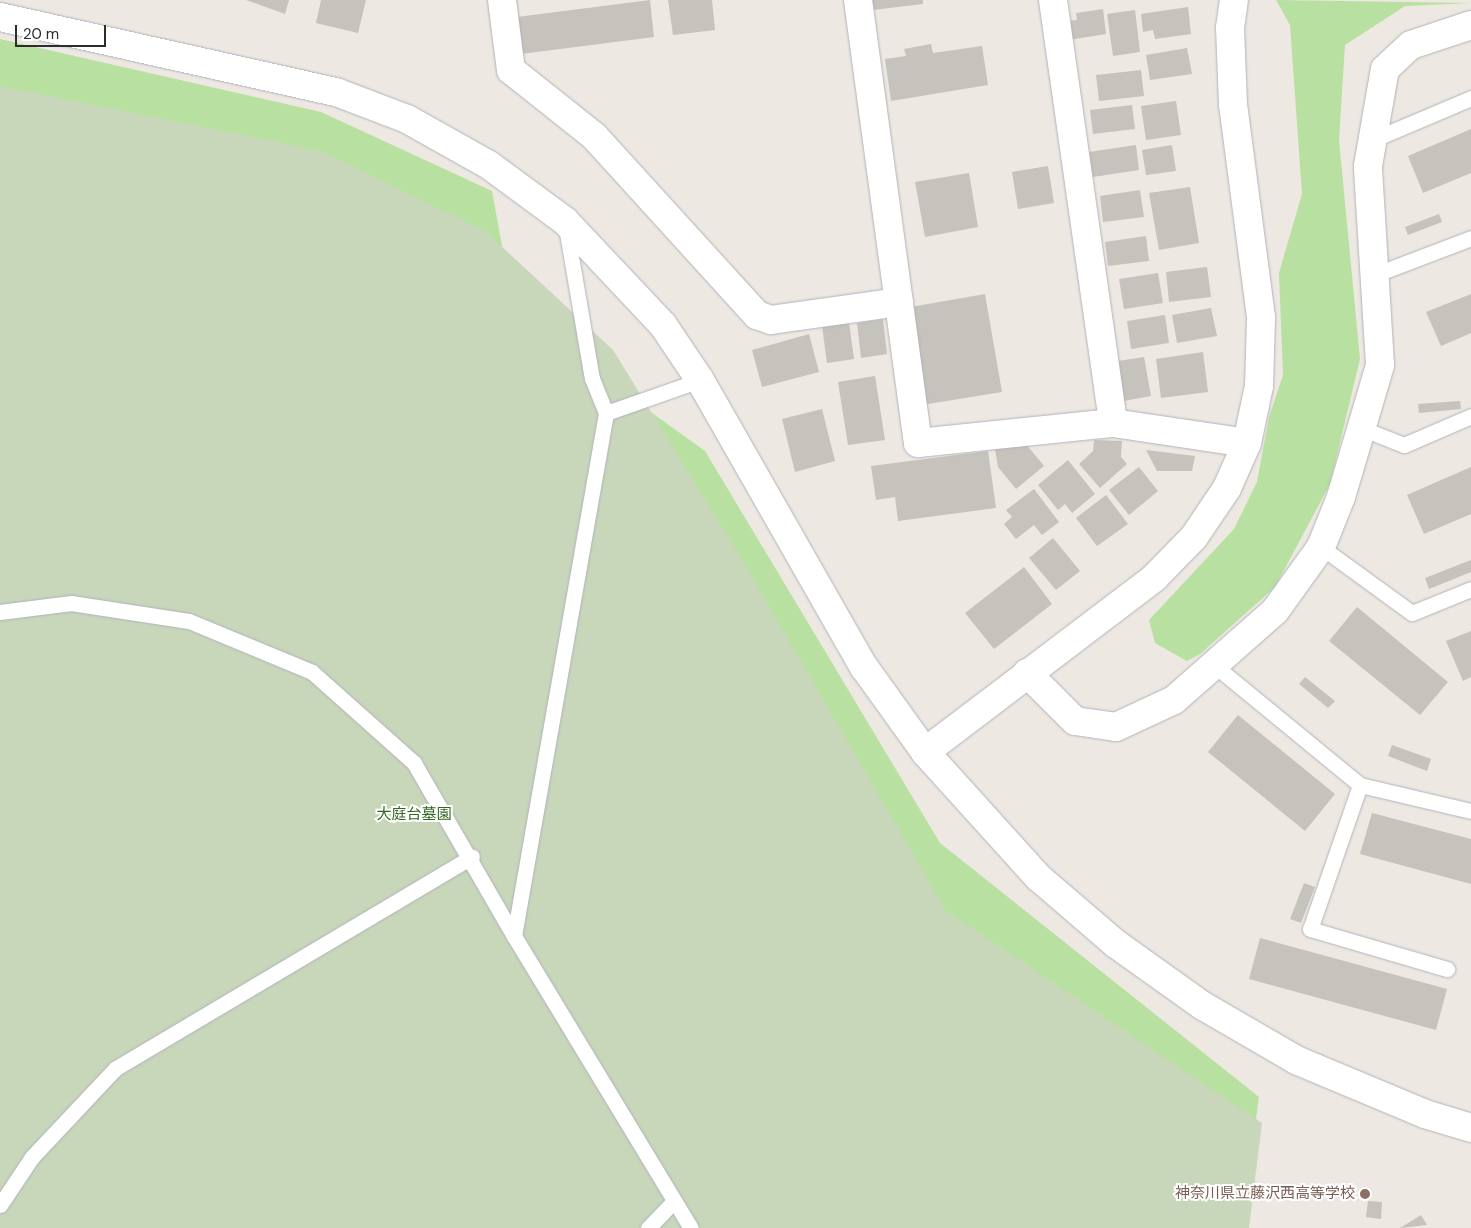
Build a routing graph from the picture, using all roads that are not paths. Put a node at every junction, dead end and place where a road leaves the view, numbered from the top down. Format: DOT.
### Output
graph roads {
  1 [pos="502,0"];
  2 [pos="858,0"];
  3 [pos="1053,0"];
  4 [pos="1234,0"];
  5 [pos="0,17"];
  6 [pos="1471,25"];
  7 [pos="1471,98"];
  8 [pos="1372,140"];
  9 [pos="565,221"];
  10 [pos="1471,238"];
  11 [pos="1374,275"];
  12 [pos="899,302"];
  13 [pos="700,380"];
  14 [pos="606,413"];
  15 [pos="1471,416"];
  16 [pos="1113,423"];
  17 [pos="1362,428"];
  18 [pos="1247,443"];
  19 [pos="1321,547"];
  20 [pos="1471,589"];
  21 [pos="0,612"];
  22 [pos="1214,665"];
  23 [pos="1026,673"];
  24 [pos="925,752"];
  25 [pos="1360,785"];
  26 [pos="1471,811"];
  27 [pos="472,857"];
  28 [pos="514,936"];
  29 [pos="1447,969"];
  30 [pos="1471,1128"];
  31 [pos="674,1201"];
  32 [pos="0,1205"];
  33 [pos="648,1228"];
  34 [pos="691,1228"];
  1 -- 12 [label="street"];
  2 -- 12 [label="street"];
  3 -- 16 [label="street"];
  4 -- 18 [label="street"];
  5 -- 9 [label="street"];
  6 -- 8 [label="street"];
  7 -- 8 [label="lane"];
  8 -- 11 [label="street"];
  9 -- 13 [label="street"];
  9 -- 14 [label="lane"];
  10 -- 11 [label="lane"];
  11 -- 17 [label="street"];
  12 -- 16 [label="street"];
  13 -- 14 [label="lane"];
  13 -- 24 [label="street"];
  14 -- 28 [label="lane"];
  15 -- 17 [label="lane"];
  16 -- 18 [label="street"];
  17 -- 19 [label="street"];
  18 -- 23 [label="street"];
  19 -- 20 [label="lane"];
  19 -- 22 [label="street"];
  21 -- 27 [label="lane"];
  22 -- 23 [label="street"];
  22 -- 25 [label="lane"];
  23 -- 24 [label="street"];
  24 -- 30 [label="street"];
  25 -- 26 [label="lane"];
  25 -- 29 [label="lane"];
  27 -- 28 [label="lane"];
  27 -- 32 [label="lane"];
  28 -- 31 [label="lane"];
  31 -- 33 [label="lane"];
  31 -- 34 [label="lane"];
}
